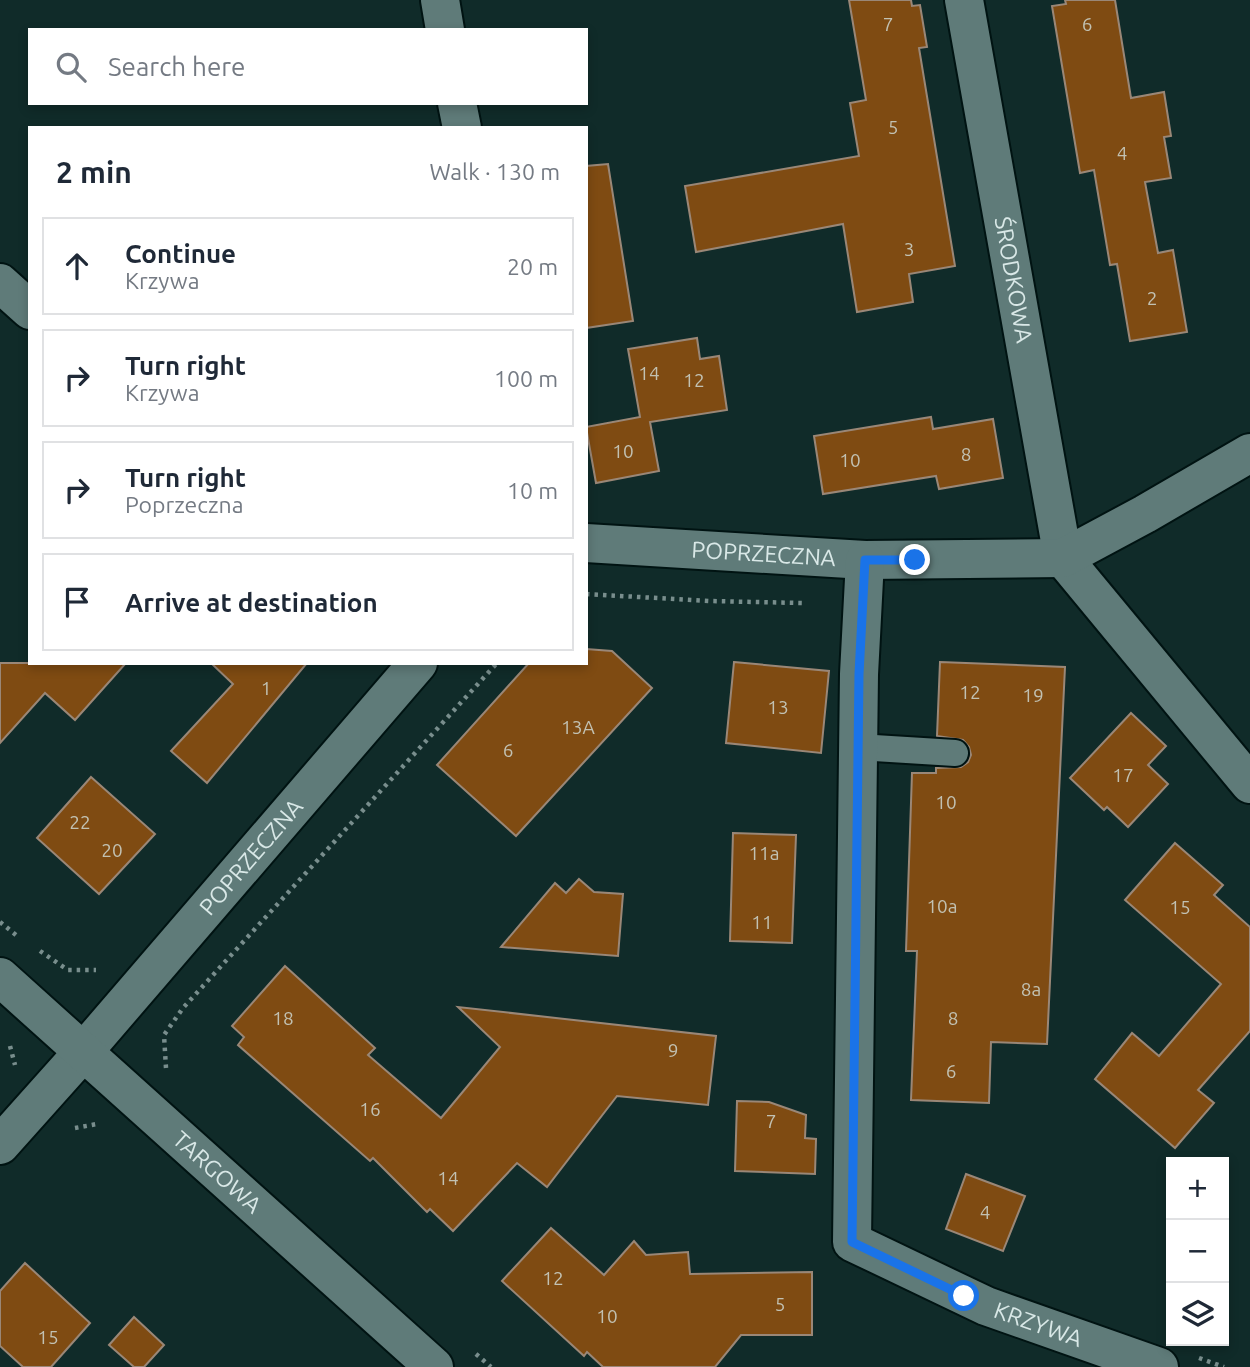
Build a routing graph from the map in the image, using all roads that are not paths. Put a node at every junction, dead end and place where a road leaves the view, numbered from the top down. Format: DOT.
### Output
graph roads {
  1 [pos="440,0"];
  2 [pos="964,0"];
  3 [pos="445,28"];
  4 [pos="457,105"];
  5 [pos="461,126"];
  6 [pos="0,283"];
  7 [pos="28,308"];
  8 [pos="1250,453"];
  9 [pos="588,542"];
  10 [pos="1063,558"];
  11 [pos="865,560"];
  12 [pos="416,665"];
  13 [pos="858,747"];
  14 [pos="955,753"];
  15 [pos="1250,784"];
  16 [pos="0,977"];
  17 [pos="84,1051"];
  18 [pos="0,1145"];
  19 [pos="1161,1363"];
  20 [pos="434,1367"];
  1 -- 3 [label="street"];
  2 -- 10 [label="street, ŚRODKOWA"];
  4 -- 5 [label="street"];
  6 -- 7 [label="street"];
  8 -- 10 [label="street, POPRZECZNA"];
  9 -- 11 [label="street, POPRZECZNA"];
  10 -- 11 [label="street, POPRZECZNA"];
  10 -- 15 [label="street"];
  11 -- 13 [label="street, KRZYWA"];
  12 -- 17 [label="street, POPRZECZNA"];
  13 -- 14 [label="lane"];
  13 -- 19 [label="street, KRZYWA"];
  16 -- 17 [label="street, TARGOWA"];
  17 -- 18 [label="street, POPRZECZNA"];
  17 -- 20 [label="street, TARGOWA"];
}
